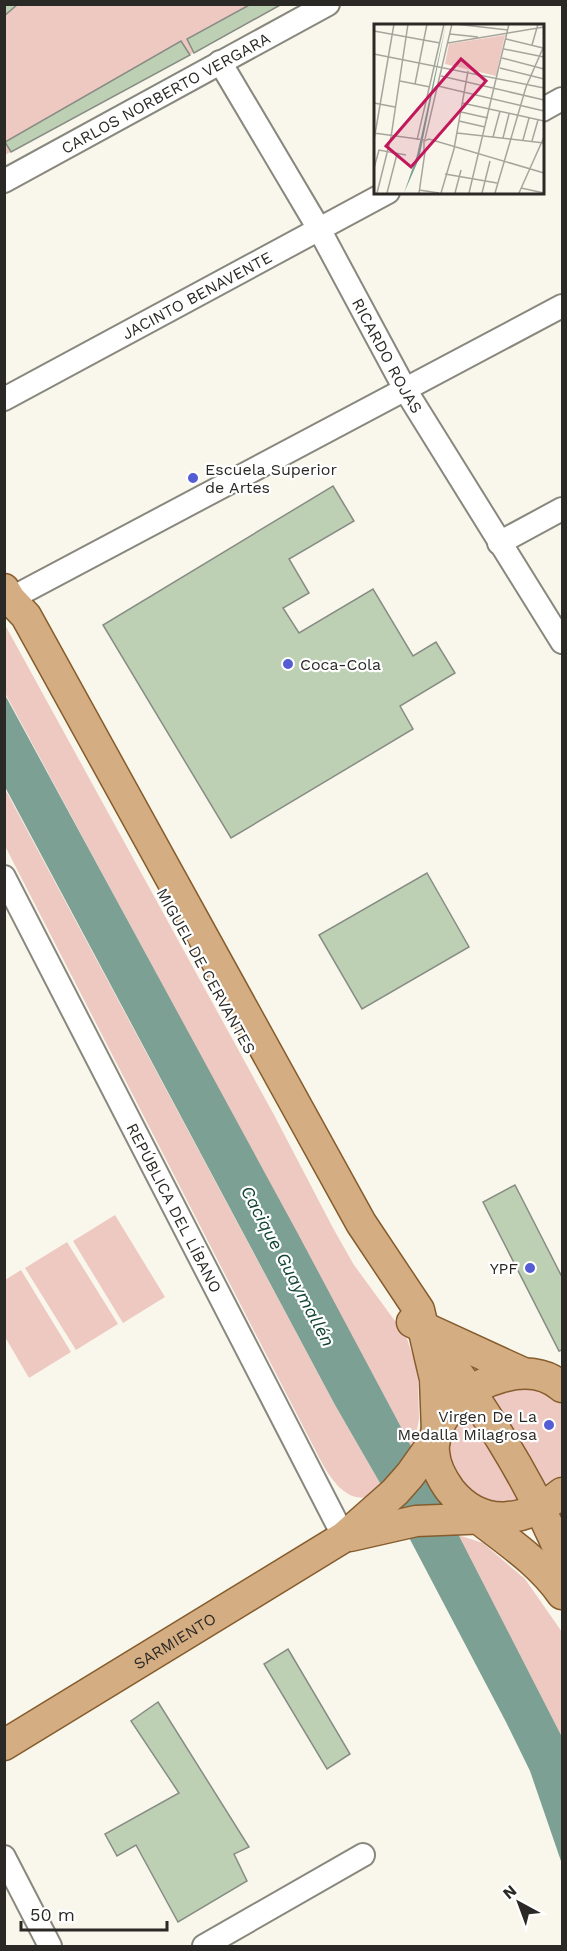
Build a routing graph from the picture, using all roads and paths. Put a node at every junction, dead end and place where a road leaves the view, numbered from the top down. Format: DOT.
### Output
graph roads {
  1 [pos="328,4"];
  2 [pos="220,62"];
  3 [pos="562,99"];
  4 [pos="543,109"];
  5 [pos="4,181"];
  6 [pos="384,194"];
  7 [pos="318,229"];
  8 [pos="562,306"];
  9 [pos="406,391"];
  10 [pos="4,399"];
  11 [pos="562,509"];
  12 [pos="499,543"];
  13 [pos="7,594"];
  14 [pos="562,642"];
  15 [pos="4,878"];
  16 [pos="424,1327"];
  17 [pos="547,1378"];
  18 [pos="471,1390"];
  19 [pos="430,1445"];
  20 [pos="552,1500"];
  21 [pos="395,1511"];
  22 [pos="472,1517"];
  23 [pos="344,1538"];
  24 [pos="562,1557"];
  25 [pos="562,1594"];
  26 [pos="4,1745"];
  27 [pos="363,1855"];
  28 [pos="4,1857"];
  29 [pos="231,1940"];
  30 [pos="50,1947"];
  31 [pos="204,1947"];
  1 -- 2 [label="street, CARLOS NORBERTO VERGARA"];
  2 -- 5 [label="street, CARLOS NORBERTO VERGARA"];
  2 -- 7 [label="street, RICARDO ROJAS"];
  3 -- 4 [label="street"];
  6 -- 7 [label="street, JACINTO BENAVENTE"];
  7 -- 9 [label="street, RICARDO ROJAS"];
  7 -- 10 [label="street, JACINTO BENAVENTE"];
  8 -- 9 [label="street"];
  9 -- 12 [label="street, RICARDO ROJAS"];
  9 -- 13 [label="street"];
  11 -- 12 [label="street"];
  12 -- 14 [label="street, RICARDO ROJAS"];
  13 -- 16 [label="main road, MIGUEL DE CERVANTES"];
  15 -- 23 [label="street, REPÚBLICA DEL LÍBANO"];
  16 -- 17 [label="main road"];
  16 -- 18 [label="main road, MIGUEL DE CERVANTES"];
  16 -- 19 [label="main road, MIGUEL DE CERVANTES"];
  17 -- 18 [label="main road"];
  18 -- 19 [label="main road, SARMIENTO"];
  18 -- 20 [label="main road, MIGUEL DE CERVANTES"];
  19 -- 21 [label="main road, SARMIENTO"];
  19 -- 22 [label="main road, MIGUEL DE CERVANTES"];
  20 -- 22 [label="main road"];
  20 -- 24 [label="main road, MIGUEL DE CERVANTES"];
  21 -- 22 [label="main road"];
  21 -- 23 [label="main road, SARMIENTO"];
  22 -- 25 [label="main road"];
  23 -- 26 [label="main road, SARMIENTO"];
  27 -- 29 [label="street"];
  28 -- 30 [label="street"];
  29 -- 31 [label="street"];
}
